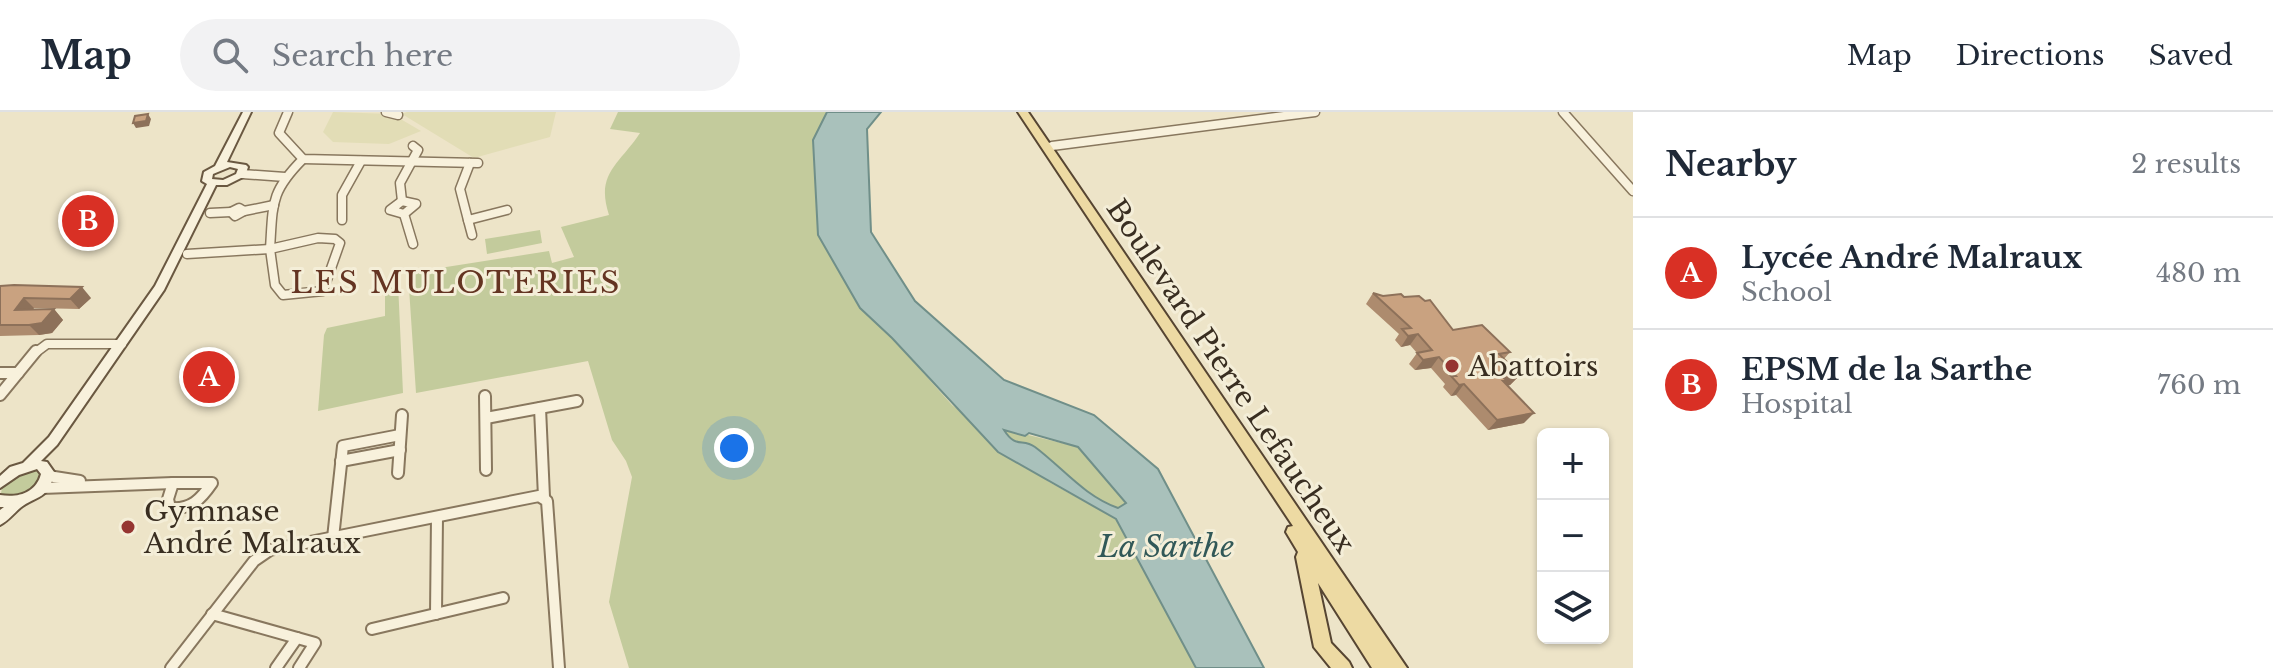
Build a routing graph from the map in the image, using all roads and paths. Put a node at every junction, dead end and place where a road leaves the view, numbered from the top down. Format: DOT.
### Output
graph roads {
  1 [pos="247,112"];
  2 [pos="288,112"];
  3 [pos="386,112"];
  4 [pos="1015,112"];
  5 [pos="1023,112"];
  6 [pos="1315,112"];
  7 [pos="1563,112"];
  8 [pos="398,115"];
  9 [pos="413,146"];
  10 [pos="1052,146"];
  11 [pos="230,149"];
  12 [pos="303,159"];
  13 [pos="361,161"];
  14 [pos="412,162"];
  15 [pos="234,164"];
  16 [pos="220,166"];
  17 [pos="242,174"];
  18 [pos="285,177"];
  19 [pos="229,182"];
  20 [pos="212,184"];
  21 [pos="1633,191"];
  22 [pos="402,201"];
  23 [pos="274,205"];
  24 [pos="507,210"];
  25 [pos="206,211"];
  26 [pos="404,214"];
  27 [pos="342,220"];
  28 [pos="468,220"];
  29 [pos="472,235"];
  30 [pos="413,244"];
  31 [pos="270,249"];
  32 [pos="187,254"];
  33 [pos="122,344"];
  34 [pos="0,373"];
  35 [pos="18,373"];
  36 [pos="0,395"];
  37 [pos="485,396"];
  38 [pos="577,401"];
  39 [pos="540,408"];
  40 [pos="402,415"];
  41 [pos="486,418"];
  42 [pos="400,435"];
  43 [pos="400,450"];
  44 [pos="341,461"];
  45 [pos="486,470"];
  46 [pos="398,473"];
  47 [pos="40,474"];
  48 [pos="0,483"];
  49 [pos="173,483"];
  50 [pos="544,497"];
  51 [pos="0,502"];
  52 [pos="18,502"];
  53 [pos="437,517"];
  54 [pos="0,519"];
  55 [pos="1296,534"];
  56 [pos="333,538"];
  57 [pos="503,598"];
  58 [pos="212,614"];
  59 [pos="436,614"];
  60 [pos="372,629"];
  61 [pos="297,638"];
  62 [pos="171,668"];
  63 [pos="276,668"];
  64 [pos="299,668"];
  65 [pos="559,668"];
  66 [pos="1343,668"];
  67 [pos="1382,668"];
  68 [pos="1398,668"];
  1 -- 11 [label="street"];
  2 -- 12 [label="street"];
  3 -- 8 [label="street"];
  4 -- 55 [label="main road, Boulevard Pierre Lefaucheux"];
  5 -- 68 [label="main road, Boulevard Pierre Lefaucheux"];
  6 -- 10 [label="street"];
  7 -- 21 [label="street"];
  9 -- 14 [label="street"];
  11 -- 15 [label="street"];
  11 -- 16 [label="street"];
  12 -- 13 [label="street"];
  12 -- 18 [label="street"];
  13 -- 14 [label="street"];
  13 -- 27 [label="street"];
  14 -- 22 [label="street"];
  14 -- 28 [label="street"];
  15 -- 16 [label="street"];
  15 -- 17 [label="street"];
  16 -- 20 [label="street"];
  17 -- 18 [label="street"];
  17 -- 19 [label="street"];
  18 -- 23 [label="street"];
  19 -- 20 [label="street"];
  19 -- 25 [label="street"];
  20 -- 25 [label="street"];
  22 -- 26 [label="street"];
  22 -- 26 [label="street"];
  23 -- 25 [label="street"];
  23 -- 31 [label="street"];
  24 -- 28 [label="street"];
  25 -- 33 [label="street"];
  26 -- 30 [label="street"];
  28 -- 29 [label="street"];
  31 -- 31 [label="street"];
  31 -- 32 [label="street"];
  33 -- 35 [label="street"];
  33 -- 47 [label="street"];
  34 -- 35 [label="street"];
  35 -- 36 [label="street"];
  37 -- 41 [label="street"];
  38 -- 39 [label="street"];
  39 -- 41 [label="street"];
  39 -- 50 [label="street"];
  40 -- 42 [label="street"];
  41 -- 45 [label="street"];
  42 -- 43 [label="street"];
  42 -- 44 [label="street"];
  43 -- 44 [label="street"];
  43 -- 46 [label="street"];
  44 -- 56 [label="street"];
  47 -- 48 [label="street"];
  47 -- 49 [label="street"];
  47 -- 52 [label="street"];
  50 -- 53 [label="street"];
  50 -- 65 [label="street"];
  51 -- 52 [label="street"];
  52 -- 54 [label="street"];
  53 -- 56 [label="street"];
  53 -- 59 [label="street"];
  55 -- 66 [label="main road"];
  55 -- 67 [label="main road, Boulevard Pierre Lefaucheux"];
  56 -- 58 [label="street"];
  57 -- 59 [label="street"];
  58 -- 61 [label="street"];
  58 -- 62 [label="street"];
  59 -- 60 [label="street"];
  61 -- 63 [label="street"];
  61 -- 64 [label="street"];
}
